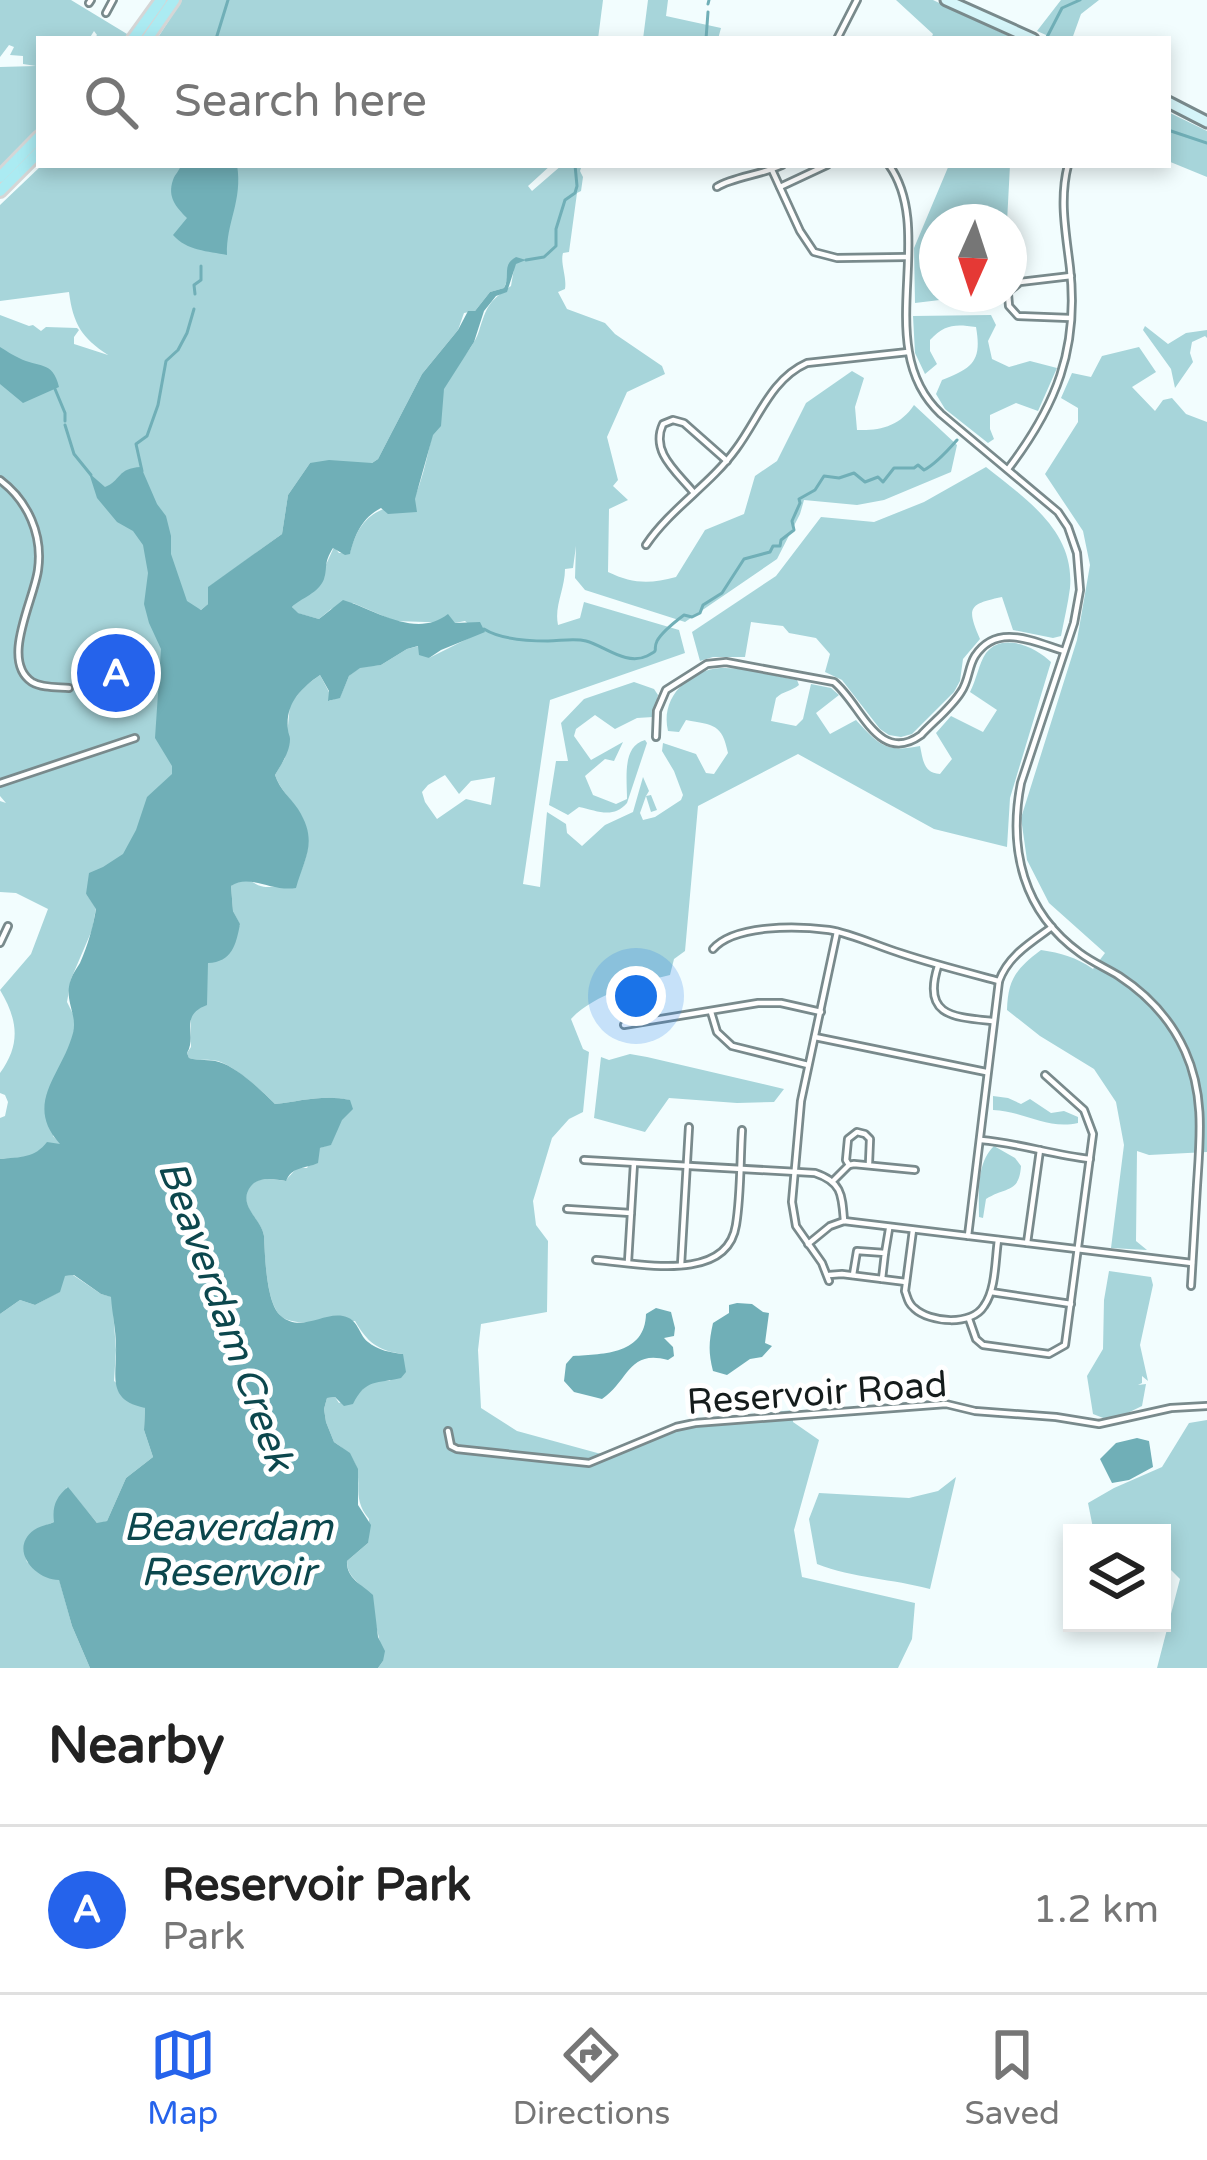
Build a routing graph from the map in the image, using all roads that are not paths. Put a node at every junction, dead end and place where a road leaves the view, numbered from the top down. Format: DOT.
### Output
graph roads {
  1 [pos="113,0"];
  2 [pos="161,0"];
  3 [pos="174,0"];
  4 [pos="857,0"];
  5 [pos="946,0"];
  6 [pos="106,13"];
  7 [pos="136,36"];
  8 [pos="149,36"];
  9 [pos="839,36"];
  10 [pos="1026,36"];
  11 [pos="1171,104"];
  12 [pos="1207,122"];
  13 [pos="36,140"];
  14 [pos="36,155"];
  15 [pos="776,168"];
  16 [pos="821,168"];
  17 [pos="891,168"];
  18 [pos="1067,168"];
  19 [pos="772,170"];
  20 [pos="0,177"];
  21 [pos="717,187"];
  22 [pos="780,187"];
  23 [pos="0,191"];
  24 [pos="906,257"];
  25 [pos="1071,276"];
  26 [pos="1027,281"];
  27 [pos="1012,312"];
  28 [pos="1072,318"];
  29 [pos="908,352"];
  30 [pos="727,461"];
  31 [pos="1008,470"];
  32 [pos="0,480"];
  33 [pos="694,493"];
  34 [pos="646,545"];
  35 [pos="1064,651"];
  36 [pos="68,688"];
  37 [pos="656,737"];
  38 [pos="135,739"];
  39 [pos="0,783"];
  40 [pos="8,926"];
  41 [pos="1052,927"];
  42 [pos="837,932"];
  43 [pos="0,943"];
  44 [pos="713,949"];
  45 [pos="938,966"];
  46 [pos="999,981"];
  47 [pos="710,1010"];
  48 [pos="821,1012"];
  49 [pos="992,1021"];
  50 [pos="624,1025"];
  51 [pos="815,1037"];
  52 [pos="808,1065"];
  53 [pos="989,1072"];
  54 [pos="1045,1075"];
  55 [pos="689,1127"];
  56 [pos="742,1130"];
  57 [pos="981,1140"];
  58 [pos="1040,1150"];
  59 [pos="1090,1159"];
  60 [pos="584,1160"];
  61 [pos="634,1163"];
  62 [pos="869,1164"];
  63 [pos="849,1165"];
  64 [pos="687,1166"];
  65 [pos="739,1169"];
  66 [pos="915,1170"];
  67 [pos="795,1173"];
  68 [pos="833,1180"];
  69 [pos="568,1209"];
  70 [pos="631,1213"];
  71 [pos="844,1221"];
  72 [pos="889,1227"];
  73 [pos="913,1230"];
  74 [pos="968,1236"];
  75 [pos="998,1240"];
  76 [pos="808,1244"];
  77 [pos="1027,1244"];
  78 [pos="1078,1251"];
  79 [pos="885,1253"];
  80 [pos="596,1260"];
  81 [pos="628,1262"];
  82 [pos="1192,1263"];
  83 [pos="681,1265"];
  84 [pos="853,1275"];
  85 [pos="882,1279"];
  86 [pos="906,1282"];
  87 [pos="1191,1286"];
  88 [pos="991,1292"];
  89 [pos="1071,1304"];
  90 [pos="969,1319"];
  91 [pos="1207,1406"];
  92 [pos="448,1431"];
  1 -- 6 [label="street"];
  2 -- 7 [label="main road"];
  3 -- 8 [label="main road"];
  4 -- 9 [label="street"];
  5 -- 10 [label="main road"];
  11 -- 12 [label="main road"];
  13 -- 20 [label="main road"];
  14 -- 23 [label="main road"];
  15 -- 19 [label="street"];
  16 -- 22 [label="street"];
  17 -- 24 [label="street"];
  18 -- 25 [label="street"];
  19 -- 21 [label="street"];
  19 -- 22 [label="street"];
  22 -- 24 [label="street"];
  24 -- 29 [label="street"];
  25 -- 26 [label="street"];
  25 -- 28 [label="street"];
  27 -- 28 [label="street"];
  28 -- 31 [label="street"];
  29 -- 30 [label="street"];
  29 -- 31 [label="street"];
  30 -- 33 [label="street"];
  30 -- 33 [label="street"];
  31 -- 35 [label="street"];
  32 -- 36 [label="street"];
  33 -- 34 [label="street"];
  35 -- 37 [label="street"];
  35 -- 41 [label="street"];
  38 -- 39 [label="street"];
  40 -- 43 [label="street"];
  41 -- 46 [label="street"];
  41 -- 82 [label="street"];
  42 -- 44 [label="street"];
  42 -- 45 [label="street"];
  42 -- 48 [label="street"];
  45 -- 46 [label="street"];
  45 -- 49 [label="street"];
  46 -- 49 [label="street"];
  47 -- 48 [label="street"];
  47 -- 50 [label="street"];
  47 -- 52 [label="street"];
  48 -- 51 [label="street"];
  49 -- 53 [label="street"];
  51 -- 52 [label="street"];
  51 -- 53 [label="street"];
  52 -- 67 [label="street"];
  53 -- 57 [label="street"];
  54 -- 59 [label="street"];
  55 -- 64 [label="street"];
  56 -- 65 [label="street"];
  57 -- 58 [label="street"];
  57 -- 74 [label="street"];
  58 -- 59 [label="street"];
  58 -- 77 [label="street"];
  59 -- 78 [label="street"];
  60 -- 61 [label="street"];
  61 -- 64 [label="street"];
  61 -- 70 [label="street"];
  62 -- 63 [label="street"];
  62 -- 63 [label="street"];
  62 -- 66 [label="street"];
  63 -- 68 [label="street"];
  64 -- 65 [label="street"];
  64 -- 83 [label="street"];
  65 -- 67 [label="street"];
  65 -- 83 [label="street"];
  67 -- 68 [label="street"];
  67 -- 76 [label="street"];
  68 -- 71 [label="street"];
  69 -- 70 [label="street"];
  70 -- 81 [label="street"];
  71 -- 72 [label="street"];
  71 -- 76 [label="street"];
  72 -- 73 [label="street"];
  72 -- 79 [label="street"];
  73 -- 74 [label="street"];
  73 -- 86 [label="street"];
  74 -- 75 [label="street"];
  75 -- 77 [label="street"];
  75 -- 88 [label="street"];
  76 -- 84 [label="street"];
  77 -- 78 [label="street"];
  78 -- 82 [label="street"];
  78 -- 89 [label="street"];
  79 -- 84 [label="street"];
  79 -- 85 [label="street"];
  80 -- 81 [label="street"];
  81 -- 83 [label="street"];
  82 -- 87 [label="street"];
  84 -- 85 [label="street"];
  85 -- 86 [label="street"];
  86 -- 90 [label="street"];
  88 -- 89 [label="street"];
  88 -- 90 [label="street"];
  89 -- 90 [label="street"];
  91 -- 92 [label="street, Reservoir Road"];
}
